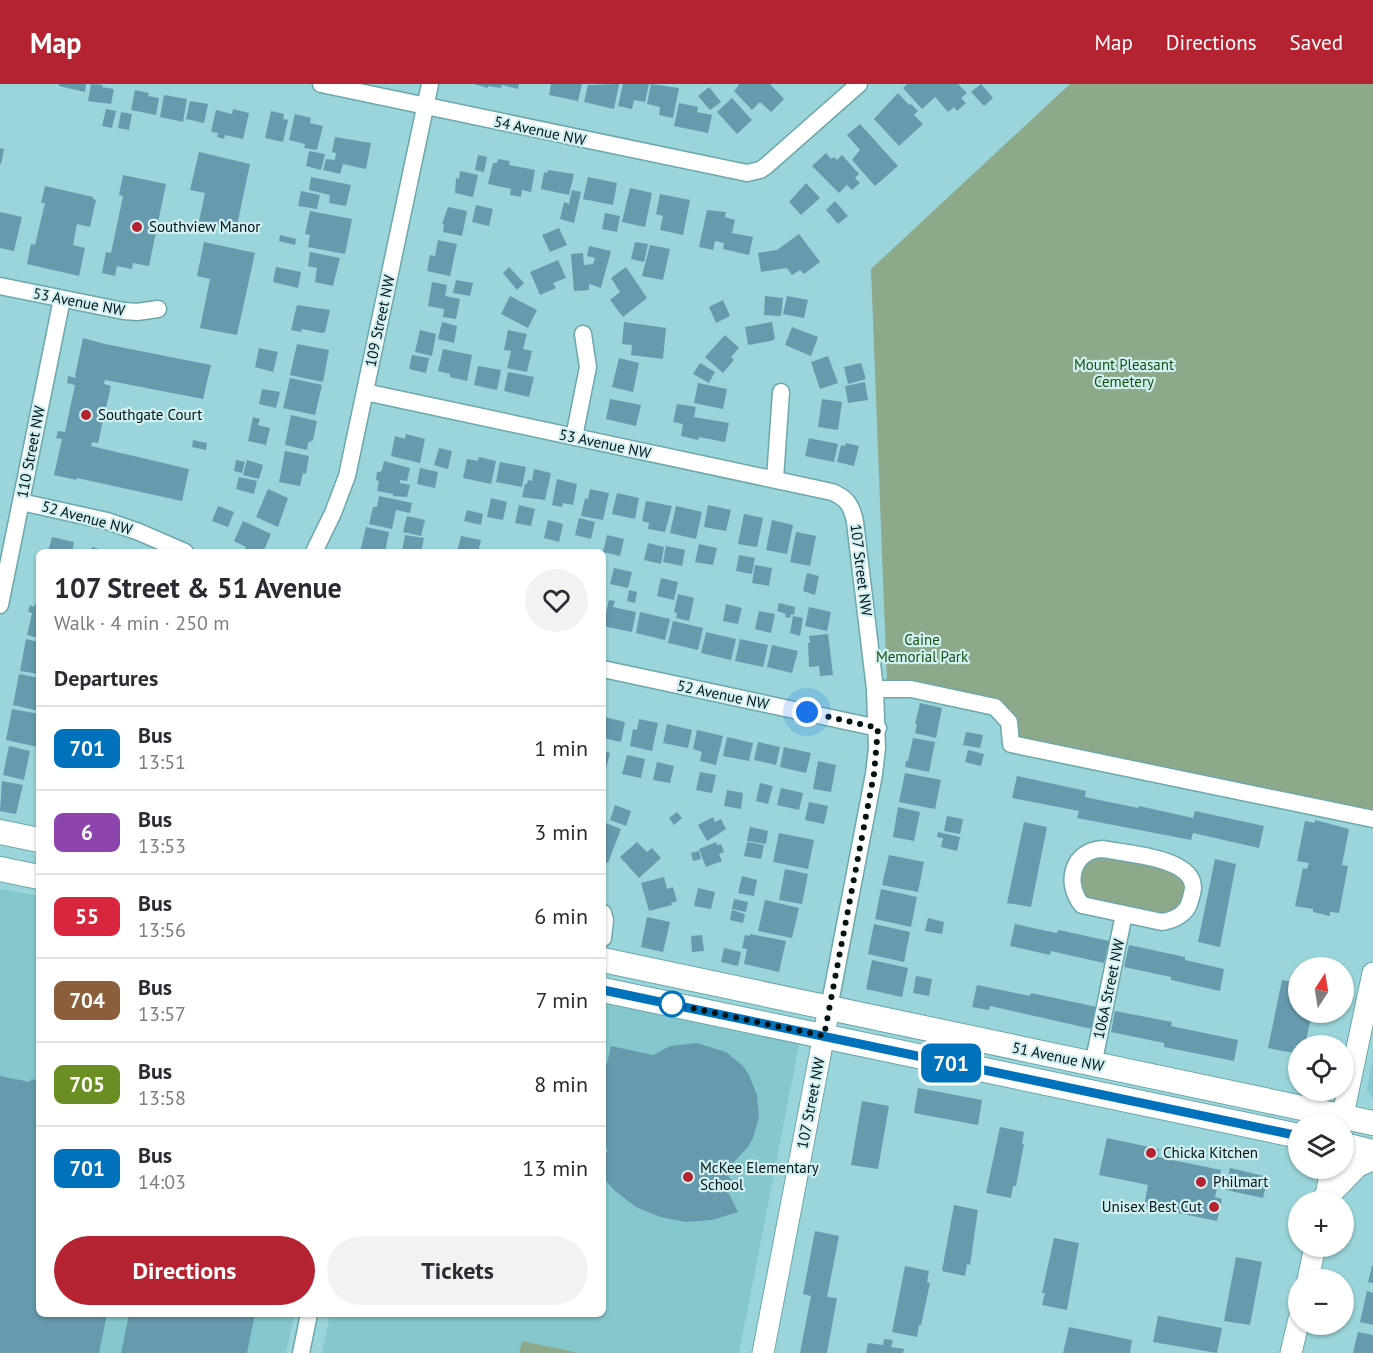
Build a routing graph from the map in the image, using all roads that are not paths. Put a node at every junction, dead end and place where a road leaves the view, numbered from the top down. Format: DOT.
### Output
graph roads {
  1 [pos="321,84"];
  2 [pos="430,84"];
  3 [pos="860,84"];
  4 [pos="425,106"];
  5 [pos="0,286"];
  6 [pos="62,299"];
  7 [pos="158,309"];
  8 [pos="583,334"];
  9 [pos="364,392"];
  10 [pos="781,392"];
  11 [pos="574,437"];
  12 [pos="775,480"];
  13 [pos="845,498"];
  14 [pos="21,502"];
  15 [pos="178,549"];
  16 [pos="315,549"];
  17 [pos="0,605"];
  18 [pos="606,670"];
  19 [pos="875,689"];
  20 [pos="878,728"];
  21 [pos="1373,819"];
  22 [pos="0,832"];
  23 [pos="36,839"];
  24 [pos="0,869"];
  25 [pos="36,876"];
  26 [pos="1124,914"];
  27 [pos="606,961"];
  28 [pos="1373,974"];
  29 [pos="606,991"];
  30 [pos="829,1008"];
  31 [pos="824,1036"];
  32 [pos="1094,1065"];
  33 [pos="1310,1113"];
  34 [pos="1343,1113"];
  35 [pos="1354,1121"];
  36 [pos="1373,1123"];
  37 [pos="1288,1134"];
  38 [pos="1354,1147"];
  39 [pos="1373,1152"];
  40 [pos="1373,1158"];
  41 [pos="1333,1191"];
  42 [pos="308,1317"];
  43 [pos="1296,1335"];
  44 [pos="301,1353"];
  45 [pos="763,1353"];
  46 [pos="1292,1353"];
  1 -- 4 [label="street, 54 Avenue NW"];
  2 -- 4 [label="street, 109 Street NW"];
  3 -- 4 [label="street, 54 Avenue NW"];
  4 -- 9 [label="street, 109 Street NW"];
  5 -- 6 [label="street, 53 Avenue NW"];
  6 -- 7 [label="street, 53 Avenue NW"];
  6 -- 14 [label="street, 110 Street NW"];
  8 -- 11 [label="street"];
  9 -- 11 [label="street, 53 Avenue NW"];
  9 -- 16 [label="street, 109 Street NW"];
  10 -- 12 [label="street"];
  11 -- 12 [label="street, 53 Avenue NW"];
  12 -- 13 [label="street, 53 Avenue NW"];
  13 -- 19 [label="street, 107 Street NW"];
  14 -- 15 [label="street, 52 Avenue NW"];
  14 -- 17 [label="street, 110 Street NW"];
  18 -- 20 [label="street, 52 Avenue NW"];
  19 -- 20 [label="street, 107 Street NW"];
  19 -- 21 [label="street"];
  20 -- 30 [label="street, 107 Street NW"];
  22 -- 23 [label="main road"];
  24 -- 25 [label="main road"];
  26 -- 26 [label="street"];
  26 -- 32 [label="street, 106A Street NW"];
  27 -- 30 [label="main road, 51 Avenue NW"];
  28 -- 34 [label="street"];
  29 -- 31 [label="main road, 51 Avenue NW"];
  30 -- 31 [label="street, 107 Street NW"];
  30 -- 32 [label="main road, 51 Avenue NW"];
  31 -- 37 [label="main road, 51 Avenue NW"];
  31 -- 45 [label="street, 107 Street NW"];
  32 -- 33 [label="main road, 51 Avenue NW"];
  35 -- 36 [label="main road, 51 Avenue NW"];
  38 -- 39 [label="main road"];
  40 -- 41 [label="main road"];
  42 -- 44 [label="street"];
  43 -- 46 [label="street"];
}
